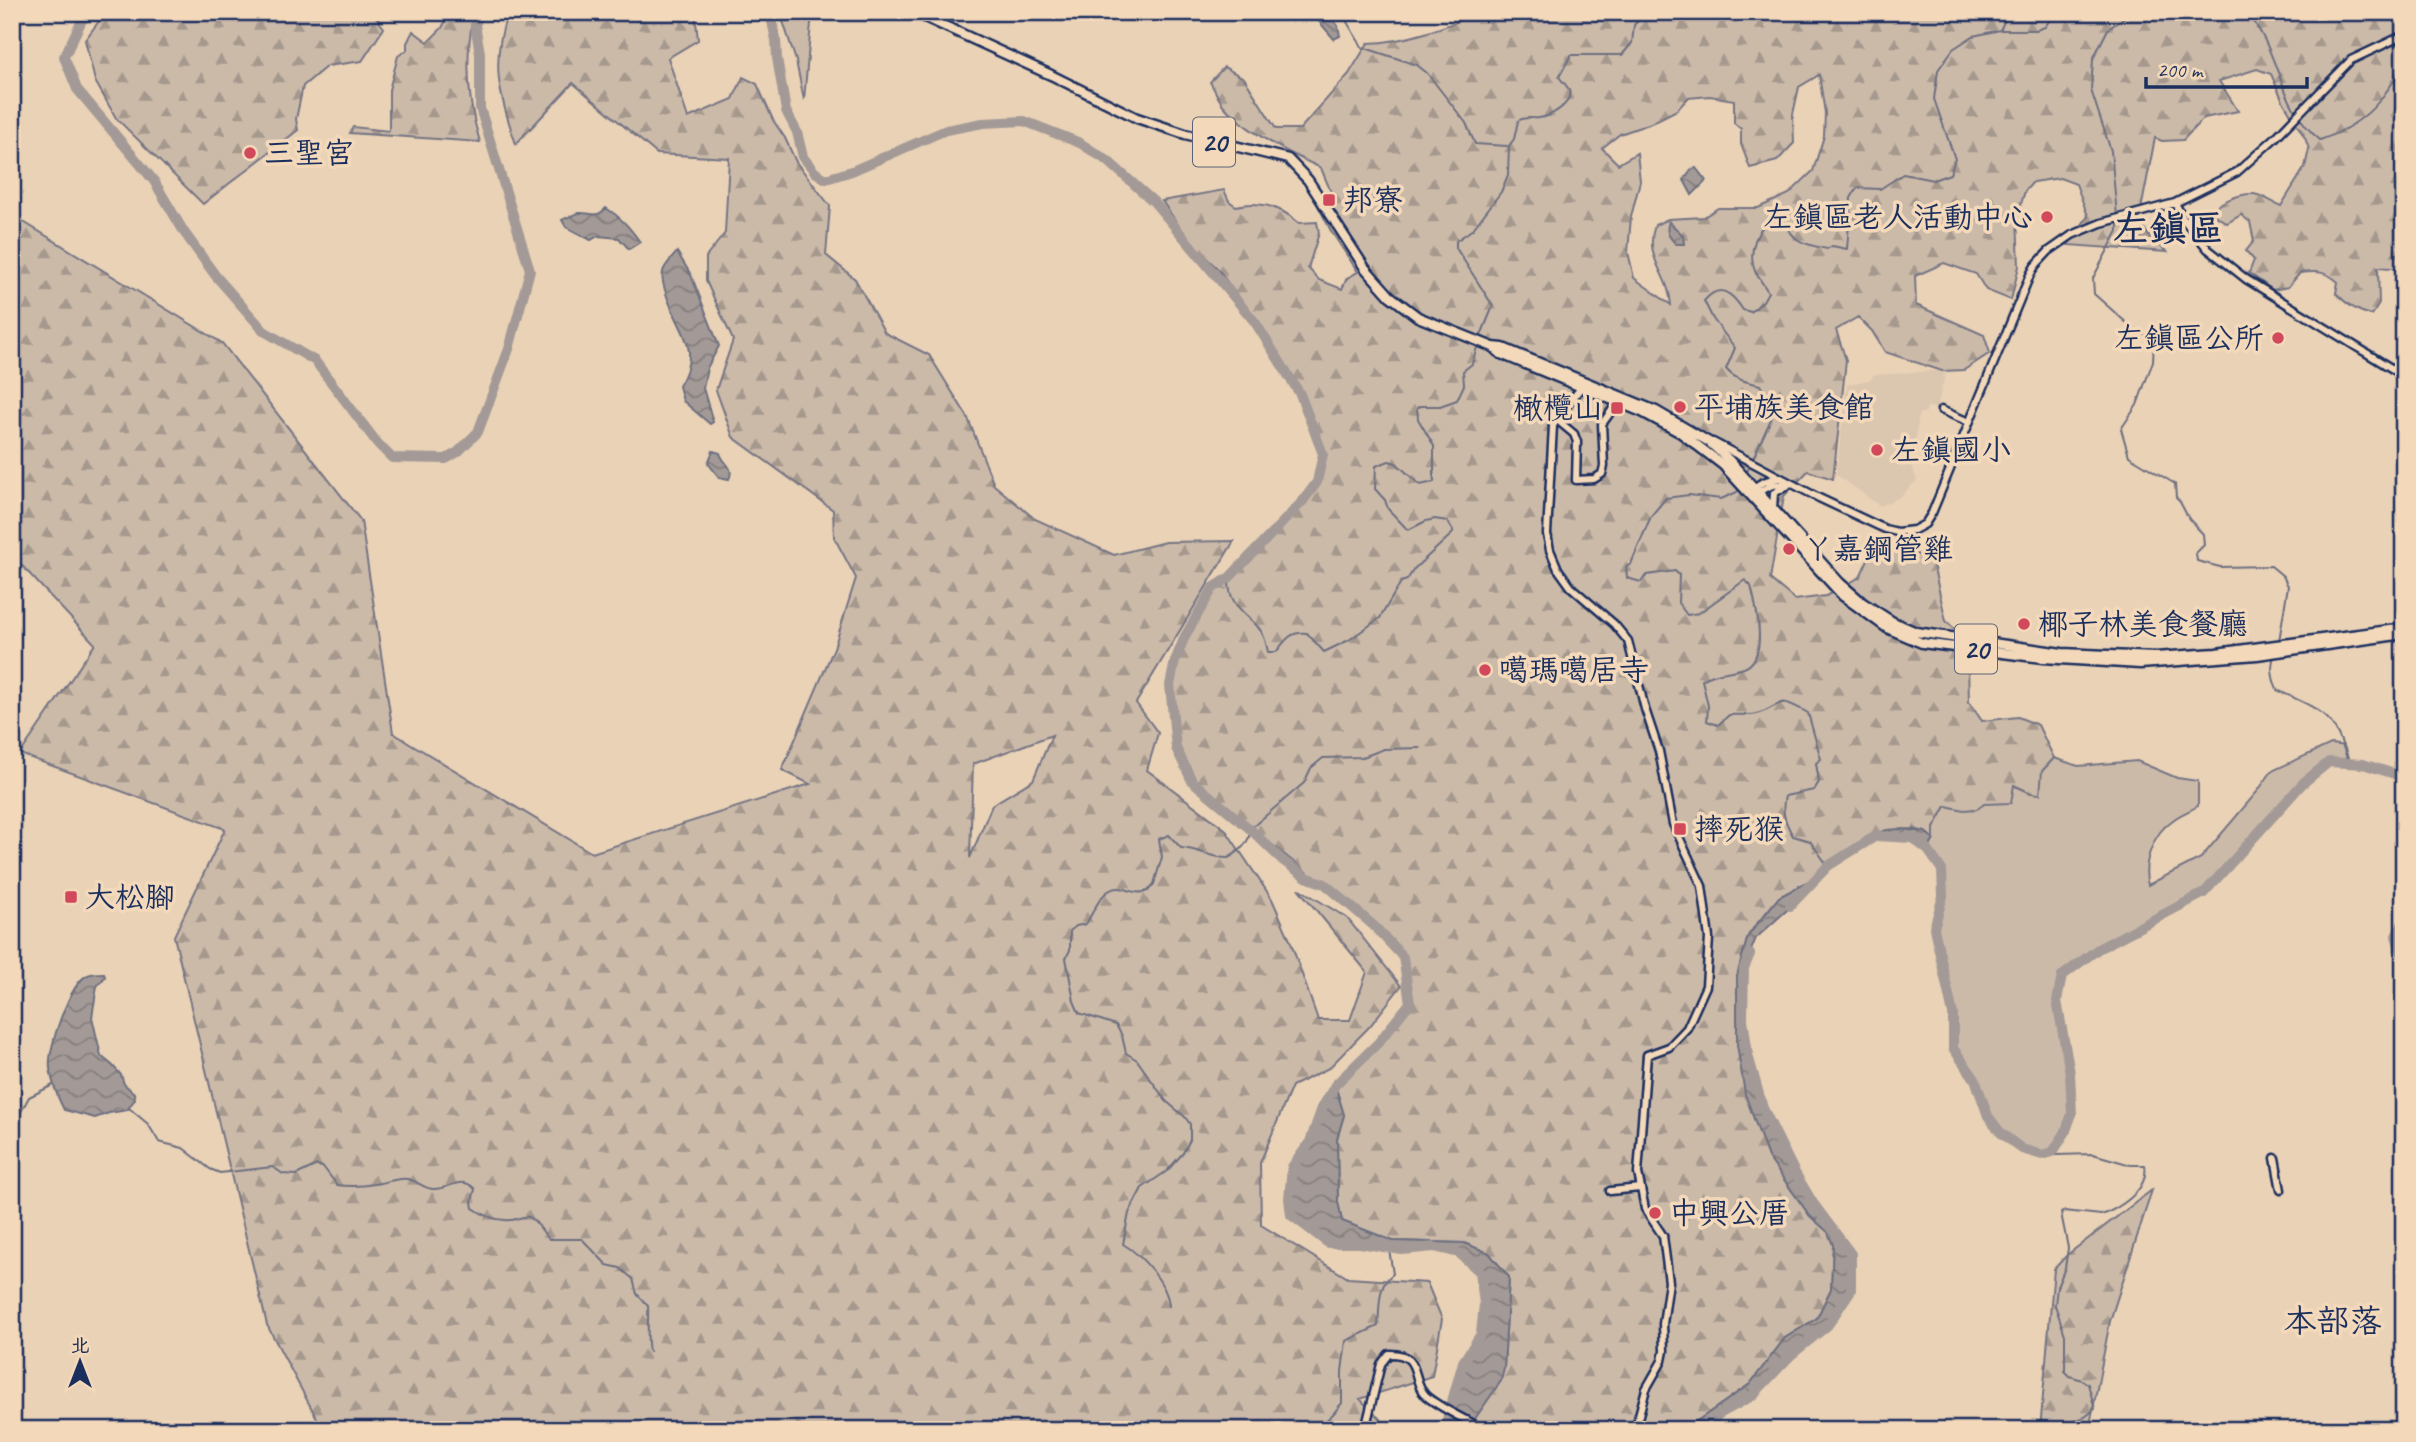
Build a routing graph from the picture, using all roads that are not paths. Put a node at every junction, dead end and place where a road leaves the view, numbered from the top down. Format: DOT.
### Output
graph roads {
  1 [pos="914,12"];
  2 [pos="2404,35"];
  3 [pos="2175,203"];
  4 [pos="2404,376"];
  5 [pos="1584,384"];
  6 [pos="1618,402"];
  7 [pos="1941,410"];
  8 [pos="1556,419"];
  9 [pos="1969,422"];
  10 [pos="1727,459"];
  11 [pos="1781,478"];
  12 [pos="1793,484"];
  13 [pos="1754,492"];
  14 [pos="1773,508"];
  15 [pos="1817,563"];
  16 [pos="2404,628"];
  17 [pos="2404,634"];
  18 [pos="2319,643"];
  19 [pos="2275,1158"];
  20 [pos="1640,1188"];
  21 [pos="2281,1189"];
  22 [pos="1610,1191"];
  23 [pos="1483,1429"];
  24 [pos="1365,1430"];
  25 [pos="1635,1430"];
  1 -- 5 [label="main road, 20"];
  2 -- 3 [label="street"];
  3 -- 4 [label="street"];
  3 -- 9 [label="street"];
  5 -- 6 [label="main road, 20"];
  5 -- 8 [label="street"];
  5 -- 10 [label="main road, 20"];
  6 -- 8 [label="street"];
  6 -- 10 [label="main road, 20"];
  7 -- 9 [label="street"];
  8 -- 20 [label="street"];
  9 -- 12 [label="street"];
  10 -- 11 [label="street"];
  10 -- 13 [label="main road, 20"];
  11 -- 12 [label="street"];
  11 -- 13 [label="street"];
  12 -- 13 [label="street"];
  12 -- 14 [label="street"];
  13 -- 14 [label="main road, 20"];
  13 -- 15 [label="main road, 20"];
  14 -- 15 [label="main road, 20"];
  15 -- 18 [label="main road, 20"];
  16 -- 18 [label="main road, 20"];
  17 -- 18 [label="main road, 20"];
  19 -- 21 [label="street"];
  20 -- 22 [label="street"];
  20 -- 25 [label="street"];
  23 -- 24 [label="street"];
}
